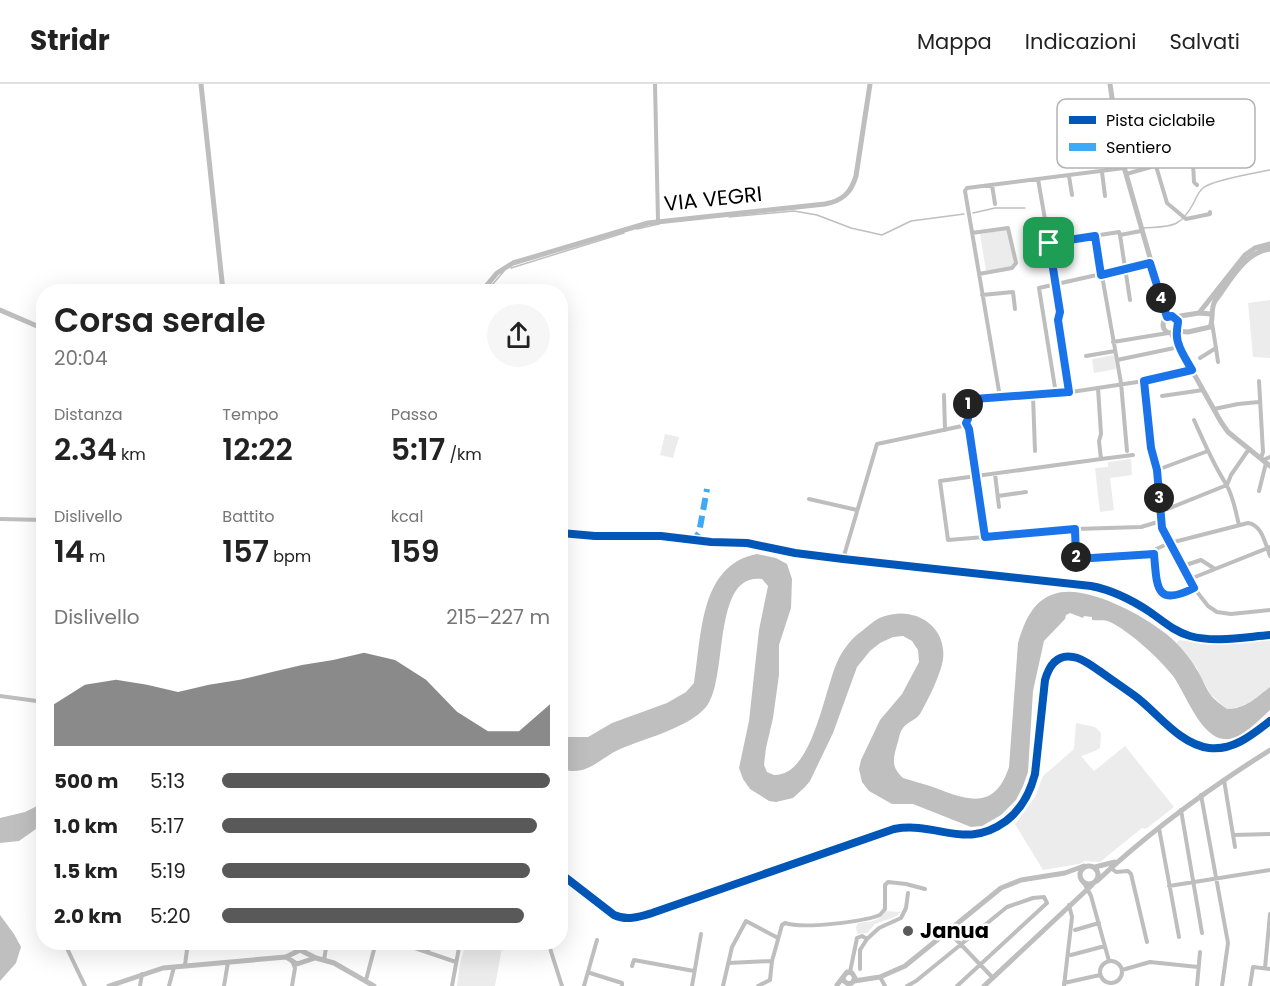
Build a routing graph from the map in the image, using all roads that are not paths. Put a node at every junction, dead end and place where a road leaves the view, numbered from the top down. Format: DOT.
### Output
graph roads {
  1 [pos="201,84"];
  2 [pos="655,84"];
  3 [pos="870,84"];
  4 [pos="1110,84"];
  5 [pos="1112,99"];
  6 [pos="1124,168"];
  7 [pos="1143,168"];
  8 [pos="1157,168"];
  9 [pos="1193,168"];
  10 [pos="1124,171"];
  11 [pos="1102,172"];
  12 [pos="1069,176"];
  13 [pos="1038,179"];
  14 [pos="992,185"];
  15 [pos="1197,185"];
  16 [pos="1071,195"];
  17 [pos="1105,196"];
  18 [pos="995,204"];
  19 [pos="1210,212"];
  20 [pos="658,221"];
  21 [pos="1141,231"];
  22 [pos="972,233"];
  23 [pos="1120,235"];
  24 [pos="1095,236"];
  25 [pos="1049,243"];
  26 [pos="1270,244"];
  27 [pos="1270,249"];
  28 [pos="1150,263"];
  29 [pos="1125,269"];
  30 [pos="979,274"];
  31 [pos="1101,275"];
  32 [pos="222,284"];
  33 [pos="488,284"];
  34 [pos="1056,285"];
  35 [pos="982,296"];
  36 [pos="1130,300"];
  37 [pos="1015,309"];
  38 [pos="0,310"];
  39 [pos="1199,313"];
  40 [pos="1211,314"];
  41 [pos="1167,317"];
  42 [pos="1174,317"];
  43 [pos="1212,323"];
  44 [pos="36,326"];
  45 [pos="1162,327"];
  46 [pos="1207,329"];
  47 [pos="1172,332"];
  48 [pos="1188,332"];
  49 [pos="1156,334"];
  50 [pos="1215,339"];
  51 [pos="1113,342"];
  52 [pos="1179,346"];
  53 [pos="1216,348"];
  54 [pos="1115,351"];
  55 [pos="1086,357"];
  56 [pos="1200,358"];
  57 [pos="1117,360"];
  58 [pos="1218,362"];
  59 [pos="1192,370"];
  60 [pos="1144,381"];
  61 [pos="1259,381"];
  62 [pos="1121,384"];
  63 [pos="1098,388"];
  64 [pos="1203,390"];
  65 [pos="1069,392"];
  66 [pos="944,394"];
  67 [pos="1056,394"];
  68 [pos="1033,396"];
  69 [pos="1162,396"];
  70 [pos="1000,397"];
  71 [pos="1259,402"];
  72 [pos="1214,409"];
  73 [pos="1194,420"];
  74 [pos="966,423"];
  75 [pos="945,430"];
  76 [pos="1249,449"];
  77 [pos="1035,451"];
  78 [pos="1127,451"];
  79 [pos="1208,452"];
  80 [pos="1133,455"];
  81 [pos="1270,457"];
  82 [pos="1101,459"];
  83 [pos="1266,465"];
  84 [pos="1157,470"];
  85 [pos="995,474"];
  86 [pos="977,476"];
  87 [pos="1227,485"];
  88 [pos="1259,491"];
  89 [pos="1026,492"];
  90 [pos="998,496"];
  91 [pos="809,499"];
  92 [pos="999,507"];
  93 [pos="857,510"];
  94 [pos="1160,512"];
  95 [pos="0,519"];
  96 [pos="36,520"];
  97 [pos="1161,521"];
  98 [pos="1239,525"];
  99 [pos="1075,529"];
  100 [pos="985,537"];
  101 [pos="1170,543"];
  102 [pos="1269,548"];
  103 [pos="1154,554"];
  104 [pos="1270,556"];
  105 [pos="843,559"];
  106 [pos="1183,566"];
  107 [pos="1215,569"];
  108 [pos="1190,579"];
  109 [pos="1194,588"];
  110 [pos="1270,610"];
  111 [pos="0,696"];
  112 [pos="36,701"];
  113 [pos="1270,750"];
  114 [pos="1224,779"];
  115 [pos="1201,795"];
  116 [pos="1181,809"];
  117 [pos="1159,827"];
  118 [pos="1270,834"];
  119 [pos="1233,835"];
  120 [pos="1235,847"];
  121 [pos="1122,858"];
  122 [pos="1084,866"];
  123 [pos="1095,867"];
  124 [pos="1111,868"];
  125 [pos="1270,870"];
  126 [pos="1066,873"];
  127 [pos="1216,878"];
  128 [pos="1082,880"];
  129 [pos="1193,882"];
  130 [pos="1095,883"];
  131 [pos="1169,886"];
  132 [pos="925,889"];
  133 [pos="1087,890"];
  134 [pos="908,893"];
  135 [pos="1091,896"];
  136 [pos="1072,903"];
  137 [pos="1270,914"];
  138 [pos="1099,923"];
  139 [pos="1076,930"];
  140 [pos="948,931"];
  141 [pos="1202,933"];
  142 [pos="701,934"];
  143 [pos="1179,937"];
  144 [pos="778,938"];
  145 [pos="867,939"];
  146 [pos="597,940"];
  147 [pos="1147,942"];
  148 [pos="960,946"];
  149 [pos="1105,946"];
  150 [pos="68,950"];
  151 [pos="187,950"];
  152 [pos="296,950"];
  153 [pos="326,950"];
  154 [pos="374,950"];
  155 [pos="422,950"];
  156 [pos="458,950"];
  157 [pos="551,950"];
  158 [pos="304,952"];
  159 [pos="428,952"];
  160 [pos="1200,952"];
  161 [pos="294,953"];
  162 [pos="648,954"];
  163 [pos="1071,955"];
  164 [pos="286,957"];
  165 [pos="316,958"];
  166 [pos="324,960"];
  167 [pos="228,961"];
  168 [pos="772,961"];
  169 [pos="1109,961"];
  170 [pos="456,962"];
  171 [pos="647,963"];
  172 [pos="728,963"];
  173 [pos="297,964"];
  174 [pos="185,965"];
  175 [pos="980,965"];
  176 [pos="174,966"];
  177 [pos="632,966"];
  178 [pos="1198,967"];
  179 [pos="860,969"];
  180 [pos="1267,969"];
  181 [pos="1122,970"];
  182 [pos="694,972"];
  183 [pos="590,973"];
  184 [pos="142,974"];
  185 [pos="1100,975"];
  186 [pos="880,977"];
  187 [pos="843,978"];
  188 [pos="853,978"];
  189 [pos="993,978"];
  190 [pos="366,980"];
  191 [pos="617,984"];
  192 [pos="1115,984"];
  193 [pos="836,985"];
  194 [pos="1064,985"];
  195 [pos="86,986"];
  196 [pos="109,986"];
  197 [pos="140,986"];
  198 [pos="170,986"];
  199 [pos="224,986"];
  200 [pos="292,986"];
  201 [pos="374,986"];
  202 [pos="452,986"];
  203 [pos="562,986"];
  204 [pos="584,986"];
  205 [pos="622,986"];
  206 [pos="692,986"];
  207 [pos="723,986"];
  208 [pos="758,986"];
  209 [pos="885,986"];
  210 [pos="907,986"];
  211 [pos="957,986"];
  212 [pos="984,986"];
  213 [pos="1197,986"];
  214 [pos="1222,986"];
  215 [pos="1250,986"];
  1 -- 32 [label="street"];
  2 -- 20 [label="street"];
  3 -- 20 [label="street, VIA VEGRI"];
  4 -- 5 [label="street"];
  6 -- 10 [label="street"];
  7 -- 10 [label="street"];
  8 -- 19 [label="street"];
  9 -- 15 [label="street"];
  10 -- 11 [label="street"];
  10 -- 21 [label="street"];
  11 -- 12 [label="street"];
  11 -- 17 [label="street"];
  12 -- 13 [label="street"];
  12 -- 16 [label="street"];
  13 -- 14 [label="street"];
  13 -- 25 [label="street"];
  14 -- 18 [label="street"];
  14 -- 22 [label="street"];
  20 -- 33 [label="street, VIA VEGRI"];
  21 -- 23 [label="street"];
  21 -- 28 [label="street"];
  22 -- 30 [label="street"];
  22 -- 30 [label="street"];
  23 -- 24 [label="street"];
  23 -- 29 [label="street"];
  24 -- 25 [label="street"];
  24 -- 31 [label="street"];
  25 -- 34 [label="street"];
  26 -- 39 [label="street"];
  27 -- 40 [label="street"];
  28 -- 29 [label="street"];
  28 -- 41 [label="street"];
  29 -- 31 [label="street"];
  29 -- 36 [label="street"];
  30 -- 35 [label="street"];
  31 -- 34 [label="street"];
  31 -- 51 [label="street"];
  34 -- 65 [label="street"];
  34 -- 67 [label="street"];
  35 -- 37 [label="street"];
  35 -- 70 [label="street"];
  38 -- 44 [label="street"];
  39 -- 40 [label="street"];
  39 -- 42 [label="street"];
  40 -- 43 [label="street"];
  41 -- 42 [label="street"];
  41 -- 45 [label="street"];
  42 -- 47 [label="street"];
  43 -- 46 [label="street"];
  43 -- 50 [label="street"];
  45 -- 47 [label="street"];
  45 -- 49 [label="street"];
  46 -- 48 [label="street"];
  46 -- 50 [label="street"];
  47 -- 48 [label="street"];
  47 -- 49 [label="street"];
  47 -- 52 [label="street"];
  48 -- 52 [label="street"];
  49 -- 51 [label="street"];
  50 -- 53 [label="street"];
  51 -- 54 [label="street"];
  52 -- 57 [label="street"];
  52 -- 59 [label="street"];
  53 -- 56 [label="street"];
  53 -- 58 [label="street"];
  54 -- 55 [label="street"];
  54 -- 57 [label="street"];
  57 -- 62 [label="street"];
  59 -- 60 [label="street"];
  59 -- 64 [label="street"];
  60 -- 62 [label="street"];
  60 -- 84 [label="street"];
  61 -- 71 [label="street"];
  62 -- 63 [label="street"];
  62 -- 78 [label="street"];
  63 -- 65 [label="street"];
  63 -- 82 [label="street"];
  64 -- 69 [label="street"];
  64 -- 72 [label="street"];
  65 -- 67 [label="street"];
  66 -- 75 [label="street"];
  67 -- 68 [label="street"];
  68 -- 70 [label="street"];
  68 -- 77 [label="street"];
  70 -- 74 [label="street"];
  71 -- 72 [label="street"];
  71 -- 83 [label="street"];
  72 -- 76 [label="street"];
  73 -- 79 [label="street"];
  74 -- 75 [label="street"];
  74 -- 86 [label="street"];
  75 -- 93 [label="street"];
  76 -- 83 [label="street"];
  76 -- 87 [label="street"];
  79 -- 84 [label="street"];
  79 -- 87 [label="street"];
  80 -- 82 [label="street"];
  81 -- 83 [label="street"];
  82 -- 85 [label="street"];
  83 -- 88 [label="street"];
  84 -- 94 [label="street"];
  85 -- 86 [label="street"];
  85 -- 90 [label="street"];
  86 -- 100 [label="street"];
  86 -- 100 [label="street"];
  87 -- 94 [label="street"];
  87 -- 98 [label="street"];
  89 -- 90 [label="street"];
  90 -- 92 [label="street"];
  91 -- 93 [label="street"];
  93 -- 105 [label="street"];
  94 -- 97 [label="street"];
  95 -- 96 [label="street"];
  97 -- 99 [label="street"];
  97 -- 101 [label="street"];
  98 -- 101 [label="street"];
  98 -- 102 [label="street"];
  99 -- 100 [label="street"];
  99 -- 103 [label="street"];
  101 -- 103 [label="street"];
  101 -- 106 [label="street"];
  102 -- 104 [label="street"];
  102 -- 107 [label="street"];
  103 -- 109 [label="street"];
  106 -- 107 [label="street"];
  106 -- 108 [label="street"];
  107 -- 108 [label="street"];
  108 -- 109 [label="street"];
  109 -- 110 [label="street"];
  111 -- 112 [label="street"];
  113 -- 114 [label="street"];
  114 -- 115 [label="street"];
  114 -- 119 [label="street"];
  115 -- 116 [label="street"];
  115 -- 127 [label="street"];
  116 -- 117 [label="street"];
  116 -- 129 [label="street"];
  117 -- 121 [label="street"];
  117 -- 131 [label="street"];
  118 -- 119 [label="street"];
  119 -- 120 [label="street"];
  121 -- 123 [label="street"];
  121 -- 124 [label="street"];
  122 -- 123 [label="street"];
  122 -- 126 [label="street"];
  122 -- 128 [label="street"];
  123 -- 130 [label="street"];
  124 -- 130 [label="street"];
  124 -- 147 [label="street"];
  125 -- 127 [label="street"];
  126 -- 128 [label="street"];
  126 -- 140 [label="street"];
  127 -- 129 [label="street"];
  127 -- 214 [label="street"];
  128 -- 130 [label="street"];
  128 -- 133 [label="street"];
  128 -- 136 [label="street"];
  129 -- 131 [label="street"];
  129 -- 141 [label="street"];
  130 -- 133 [label="street"];
  130 -- 135 [label="street"];
  131 -- 143 [label="street"];
  132 -- 144 [label="street"];
  133 -- 135 [label="street"];
  133 -- 136 [label="street"];
  134 -- 145 [label="street"];
  135 -- 136 [label="street"];
  135 -- 138 [label="street"];
  136 -- 189 [label="street"];
  136 -- 194 [label="street"];
  137 -- 180 [label="street"];
  138 -- 139 [label="street"];
  138 -- 149 [label="street"];
  140 -- 148 [label="street"];
  140 -- 186 [label="street"];
  142 -- 182 [label="street"];
  144 -- 168 [label="street"];
  144 -- 172 [label="street"];
  145 -- 179 [label="street"];
  145 -- 188 [label="street"];
  146 -- 204 [label="street"];
  148 -- 175 [label="street"];
  148 -- 175 [label="street"];
  148 -- 210 [label="street"];
  149 -- 163 [label="street"];
  149 -- 169 [label="street"];
  150 -- 195 [label="street"];
  151 -- 174 [label="street"];
  152 -- 161 [label="street"];
  153 -- 166 [label="street"];
  154 -- 190 [label="street"];
  155 -- 159 [label="street"];
  156 -- 170 [label="street"];
  157 -- 203 [label="street"];
  158 -- 161 [label="street"];
  158 -- 165 [label="street"];
  158 -- 173 [label="street"];
  159 -- 170 [label="street"];
  160 -- 178 [label="street"];
  161 -- 164 [label="street"];
  161 -- 173 [label="street"];
  162 -- 171 [label="street"];
  164 -- 167 [label="street"];
  164 -- 173 [label="street"];
  165 -- 166 [label="street"];
  165 -- 173 [label="street"];
  166 -- 190 [label="street"];
  167 -- 174 [label="street"];
  167 -- 199 [label="street"];
  168 -- 172 [label="street"];
  168 -- 208 [label="street"];
  169 -- 181 [label="street"];
  169 -- 185 [label="street"];
  170 -- 202 [label="street"];
  171 -- 177 [label="street"];
  171 -- 182 [label="street"];
  172 -- 207 [label="street"];
  173 -- 200 [label="street"];
  174 -- 176 [label="street"];
  175 -- 189 [label="street"];
  175 -- 211 [label="street"];
  176 -- 184 [label="street"];
  176 -- 198 [label="street"];
  178 -- 181 [label="street"];
  178 -- 213 [label="street"];
  180 -- 215 [label="street"];
  181 -- 192 [label="street"];
  182 -- 206 [label="street"];
  183 -- 191 [label="street"];
  184 -- 196 [label="street"];
  184 -- 197 [label="street"];
  185 -- 192 [label="street"];
  185 -- 194 [label="street"];
  186 -- 188 [label="street"];
  186 -- 209 [label="street"];
  187 -- 188 [label="street"];
  187 -- 188 [label="street"];
  187 -- 193 [label="street"];
  188 -- 193 [label="street"];
  189 -- 212 [label="street"];
  190 -- 201 [label="street"];
  191 -- 205 [label="street"];
}
